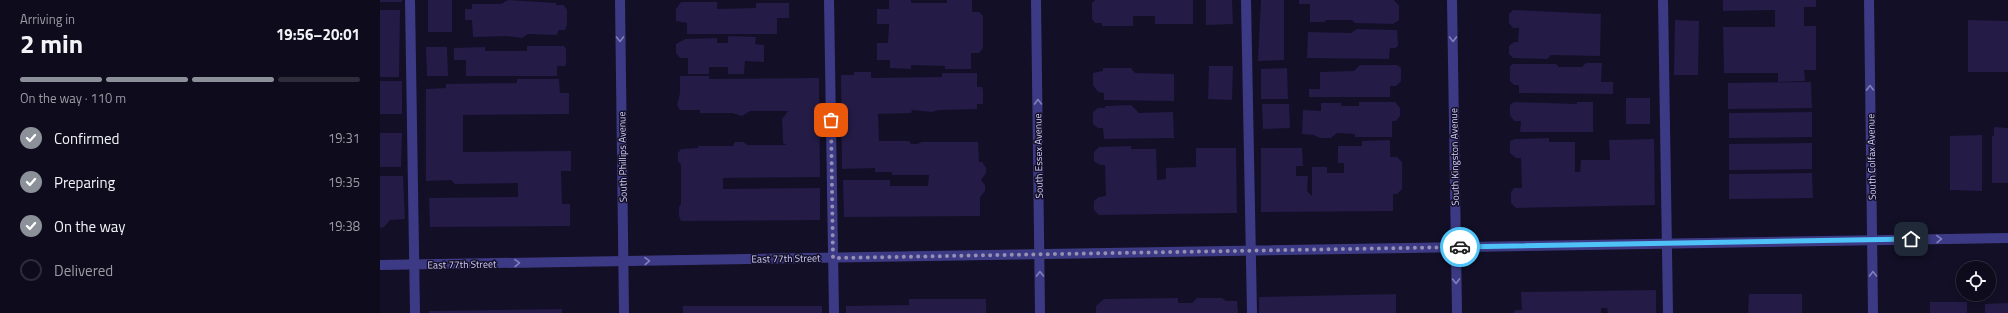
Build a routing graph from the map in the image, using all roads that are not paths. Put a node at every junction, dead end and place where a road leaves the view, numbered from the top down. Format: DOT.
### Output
graph roads {
  1 [pos="410,0"];
  2 [pos="620,0"];
  3 [pos="829,0"];
  4 [pos="1036,0"];
  5 [pos="1246,0"];
  6 [pos="1452,0"];
  7 [pos="1663,0"];
  8 [pos="1869,0"];
  9 [pos="2008,238"];
  10 [pos="1872,240"];
  11 [pos="1667,244"];
  12 [pos="1456,247"];
  13 [pos="1250,250"];
  14 [pos="1040,254"];
  15 [pos="833,258"];
  16 [pos="623,261"];
  17 [pos="380,265"];
  18 [pos="414,265"];
  19 [pos="415,313"];
  20 [pos="624,313"];
  21 [pos="834,313"];
  22 [pos="1040,313"];
  23 [pos="1252,313"];
  24 [pos="1457,313"];
  25 [pos="1668,313"];
  26 [pos="1874,313"];
  1 -- 18 [label="street"];
  2 -- 16 [label="street, South Phillips Avenue, one-way"];
  3 -- 15 [label="street"];
  14 -- 4 [label="street, South Essex Avenue, one-way"];
  5 -- 13 [label="street"];
  6 -- 12 [label="street, South Kingston Avenue, one-way"];
  7 -- 11 [label="street"];
  10 -- 8 [label="street, South Colfax Avenue, one-way"];
  10 -- 9 [label="street, East 77th Street, one-way"];
  10 -- 11 [label="street, East 77th Street"];
  26 -- 10 [label="street, South Colfax Avenue, one-way"];
  11 -- 12 [label="street, East 77th Street"];
  11 -- 25 [label="street"];
  12 -- 13 [label="street, East 77th Street"];
  12 -- 24 [label="street, South Kingston Avenue, one-way"];
  13 -- 14 [label="street, East 77th Street"];
  13 -- 23 [label="street"];
  14 -- 15 [label="street, East 77th Street"];
  22 -- 14 [label="street, South Essex Avenue, one-way"];
  16 -- 15 [label="street, East 77th Street, one-way"];
  15 -- 21 [label="street"];
  18 -- 16 [label="street, East 77th Street, one-way"];
  16 -- 20 [label="street, South Phillips Avenue"];
  17 -- 18 [label="street, East 77th Street"];
  18 -- 19 [label="street"];
}
